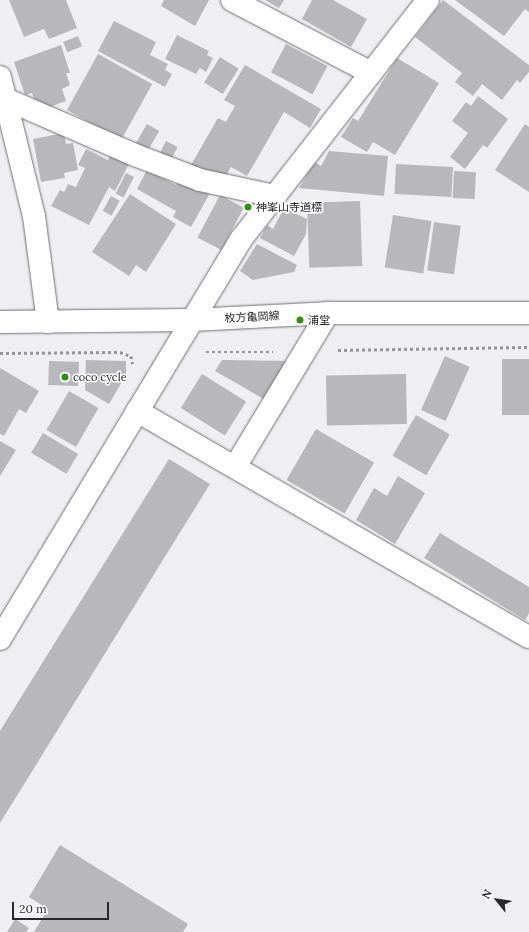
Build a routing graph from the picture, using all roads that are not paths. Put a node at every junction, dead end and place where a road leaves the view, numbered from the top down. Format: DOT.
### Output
graph roads {
  1 [pos="232,0"];
  2 [pos="428,0"];
  3 [pos="371,73"];
  4 [pos="0,77"];
  5 [pos="6,105"];
  6 [pos="274,196"];
  7 [pos="328,313"];
  8 [pos="529,313"];
  9 [pos="192,320"];
  10 [pos="0,322"];
  11 [pos="48,322"];
  12 [pos="137,412"];
  13 [pos="235,466"];
  14 [pos="529,637"];
  15 [pos="0,639"];
  1 -- 3 [label="street"];
  2 -- 3 [label="street"];
  3 -- 6 [label="street"];
  4 -- 5 [label="street"];
  5 -- 6 [label="street"];
  5 -- 11 [label="street"];
  6 -- 9 [label="street"];
  7 -- 8 [label="street, 枚方亀岡線"];
  7 -- 9 [label="street, 枚方亀岡線"];
  7 -- 13 [label="street"];
  9 -- 11 [label="street, 枚方亀岡線"];
  9 -- 12 [label="street"];
  10 -- 11 [label="street, 枚方亀岡線"];
  12 -- 13 [label="street"];
  12 -- 15 [label="street"];
  13 -- 14 [label="street"];
}
